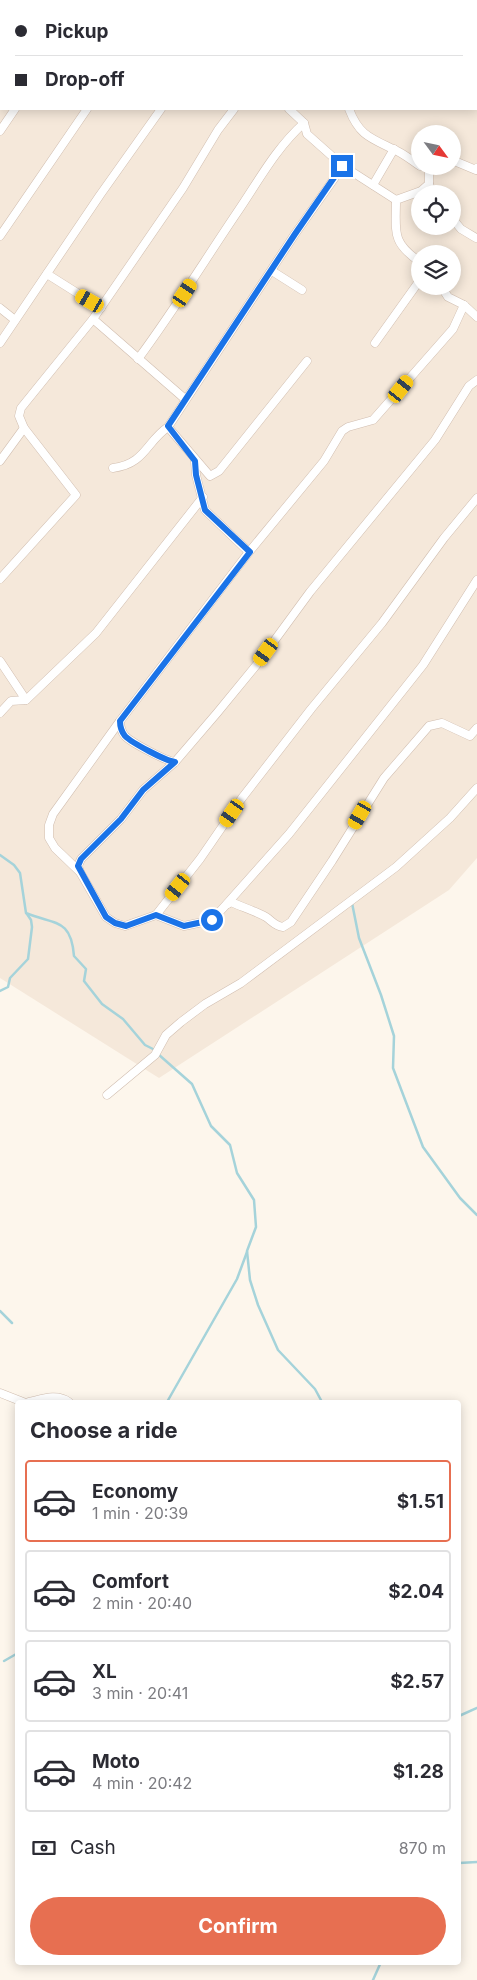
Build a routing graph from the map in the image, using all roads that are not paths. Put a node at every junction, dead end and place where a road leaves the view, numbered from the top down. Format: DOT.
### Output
graph roads {
  1 [pos="14,110"];
  2 [pos="86,110"];
  3 [pos="160,110"];
  4 [pos="233,110"];
  5 [pos="290,110"];
  6 [pos="349,110"];
  7 [pos="304,123"];
  8 [pos="0,131"];
  9 [pos="394,149"];
  10 [pos="411,160"];
  11 [pos="461,164"];
  12 [pos="342,166"];
  13 [pos="477,168"];
  14 [pos="430,175"];
  15 [pos="429,184"];
  16 [pos="373,185"];
  17 [pos="396,200"];
  18 [pos="461,228"];
  19 [pos="0,236"];
  20 [pos="476,238"];
  21 [pos="411,256"];
  22 [pos="272,270"];
  23 [pos="47,274"];
  24 [pos="302,290"];
  25 [pos="411,293"];
  26 [pos="447,295"];
  27 [pos="464,305"];
  28 [pos="0,308"];
  29 [pos="101,308"];
  30 [pos="477,317"];
  31 [pos="93,319"];
  32 [pos="15,320"];
  33 [pos="0,343"];
  34 [pos="375,343"];
  35 [pos="138,359"];
  36 [pos="307,361"];
  37 [pos="477,380"];
  38 [pos="185,399"];
  39 [pos="168,426"];
  40 [pos="24,428"];
  41 [pos="0,461"];
  42 [pos="195,461"];
  43 [pos="114,468"];
  44 [pos="202,497"];
  45 [pos="477,498"];
  46 [pos="250,552"];
  47 [pos="0,580"];
  48 [pos="477,580"];
  49 [pos="0,661"];
  50 [pos="26,700"];
  51 [pos="0,713"];
  52 [pos="120,721"];
  53 [pos="477,728"];
  54 [pos="175,762"];
  55 [pos="477,788"];
  56 [pos="80,872"];
  57 [pos="228,904"];
  58 [pos="156,915"];
  59 [pos="107,1095"];
  60 [pos="0,1393"];
  61 [pos="18,1400"];
  62 [pos="39,1400"];
  63 [pos="66,1400"];
  1 -- 8 [label="street"];
  2 -- 19 [label="street"];
  3 -- 23 [label="street"];
  4 -- 29 [label="street"];
  5 -- 7 [label="street"];
  6 -- 9 [label="street"];
  7 -- 12 [label="street"];
  7 -- 35 [label="street"];
  9 -- 10 [label="street"];
  9 -- 16 [label="street"];
  11 -- 13 [label="street"];
  12 -- 16 [label="street"];
  12 -- 22 [label="street"];
  14 -- 15 [label="street"];
  15 -- 17 [label="street"];
  16 -- 17 [label="street"];
  17 -- 21 [label="street"];
  18 -- 20 [label="street"];
  22 -- 24 [label="street"];
  22 -- 38 [label="street"];
  23 -- 29 [label="street"];
  23 -- 32 [label="street"];
  25 -- 34 [label="street"];
  26 -- 27 [label="street"];
  27 -- 30 [label="street"];
  27 -- 46 [label="street"];
  28 -- 32 [label="street"];
  29 -- 31 [label="street"];
  31 -- 35 [label="street"];
  31 -- 40 [label="street"];
  32 -- 33 [label="street"];
  35 -- 38 [label="street"];
  36 -- 42 [label="street"];
  37 -- 54 [label="street"];
  38 -- 39 [label="street"];
  39 -- 42 [label="street"];
  39 -- 43 [label="street"];
  40 -- 41 [label="street"];
  40 -- 47 [label="street"];
  42 -- 44 [label="street"];
  44 -- 46 [label="street"];
  44 -- 50 [label="street"];
  45 -- 58 [label="street"];
  46 -- 52 [label="street"];
  48 -- 57 [label="street"];
  49 -- 50 [label="street"];
  50 -- 51 [label="street"];
  52 -- 54 [label="street"];
  52 -- 56 [label="street"];
  53 -- 57 [label="street"];
  54 -- 56 [label="street"];
  55 -- 59 [label="street"];
  56 -- 58 [label="street"];
  57 -- 58 [label="street"];
  60 -- 61 [label="street"];
  62 -- 63 [label="street"];
}
